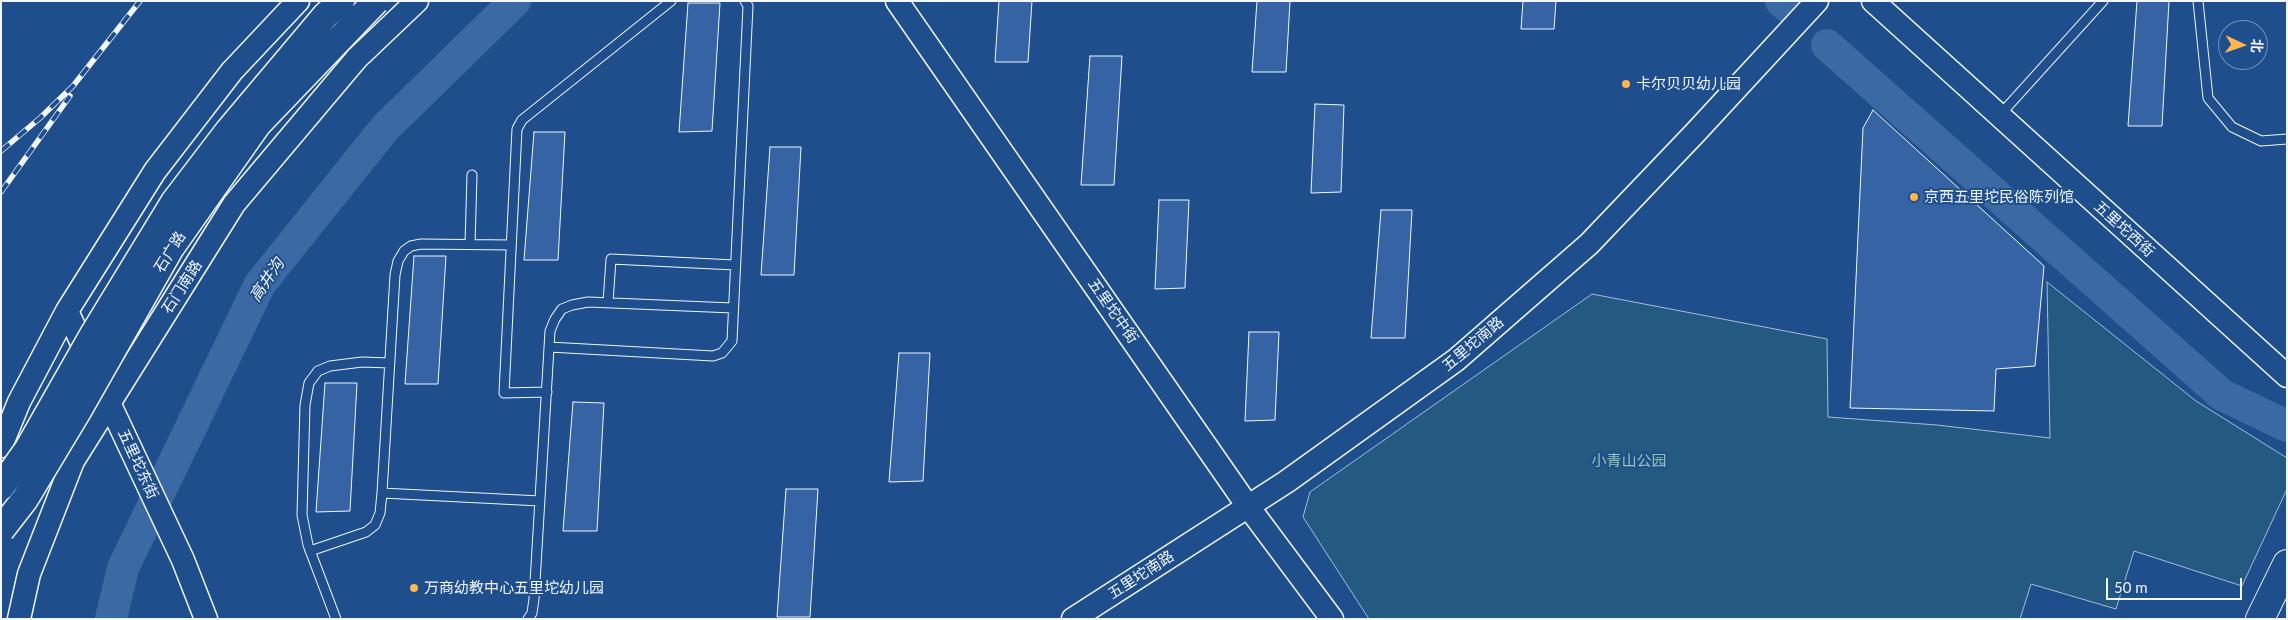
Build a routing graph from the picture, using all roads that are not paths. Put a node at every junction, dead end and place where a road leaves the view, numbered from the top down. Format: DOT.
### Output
graph roads {
  1 [pos="298,1"];
  2 [pos="341,1"];
  3 [pos="376,1"];
  4 [pos="417,1"];
  5 [pos="671,1"];
  6 [pos="745,1"];
  7 [pos="897,1"];
  8 [pos="1817,1"];
  9 [pos="1873,1"];
  10 [pos="2103,1"];
  11 [pos="2198,1"];
  12 [pos="1999,117"];
  13 [pos="2287,139"];
  14 [pos="472,175"];
  15 [pos="470,244"];
  16 [pos="511,245"];
  17 [pos="735,265"];
  18 [pos="608,303"];
  19 [pos="733,308"];
  20 [pos="67,311"];
  21 [pos="549,347"];
  22 [pos="390,363"];
  23 [pos="2287,376"];
  24 [pos="546,392"];
  25 [pos="109,402"];
  26 [pos="1,446"];
  27 [pos="1,487"];
  28 [pos="382,493"];
  29 [pos="540,501"];
  30 [pos="1247,505"];
  31 [pos="1,530"];
  32 [pos="310,551"];
  33 [pos="2287,564"];
  34 [pos="18,619"];
  35 [pos="206,619"];
  36 [pos="336,619"];
  37 [pos="528,619"];
  38 [pos="1073,619"];
  39 [pos="1332,619"];
  40 [pos="2260,619"];
  1 -- 20 [label="street"];
  2 -- 27 [label="main road, 石广路, bridge"];
  3 -- 31 [label="main road, 石广路, bridge"];
  4 -- 25 [label="street, 石门南路"];
  5 -- 16 [label="lane"];
  6 -- 17 [label="lane"];
  7 -- 30 [label="street, 五里坨中街"];
  8 -- 30 [label="street, 五里坨南路"];
  9 -- 12 [label="street, 五里坨西街"];
  10 -- 12 [label="lane"];
  11 -- 13 [label="lane"];
  12 -- 23 [label="street, 五里坨西街"];
  14 -- 15 [label="lane"];
  15 -- 16 [label="lane"];
  15 -- 22 [label="lane"];
  16 -- 24 [label="lane"];
  17 -- 18 [label="lane"];
  17 -- 19 [label="lane"];
  18 -- 19 [label="lane"];
  18 -- 21 [label="lane"];
  19 -- 21 [label="lane"];
  20 -- 25 [label="street, 五里坨东街"];
  20 -- 26 [label="street"];
  21 -- 24 [label="lane"];
  22 -- 28 [label="lane"];
  22 -- 32 [label="lane"];
  24 -- 29 [label="lane"];
  25 -- 34 [label="street, 石门南路"];
  25 -- 35 [label="street, 五里坨东街"];
  28 -- 29 [label="lane"];
  28 -- 32 [label="lane"];
  29 -- 37 [label="lane"];
  30 -- 38 [label="street, 五里坨南路"];
  30 -- 39 [label="street, 五里坨中街"];
  32 -- 36 [label="lane"];
  33 -- 40 [label="highway"];
}
